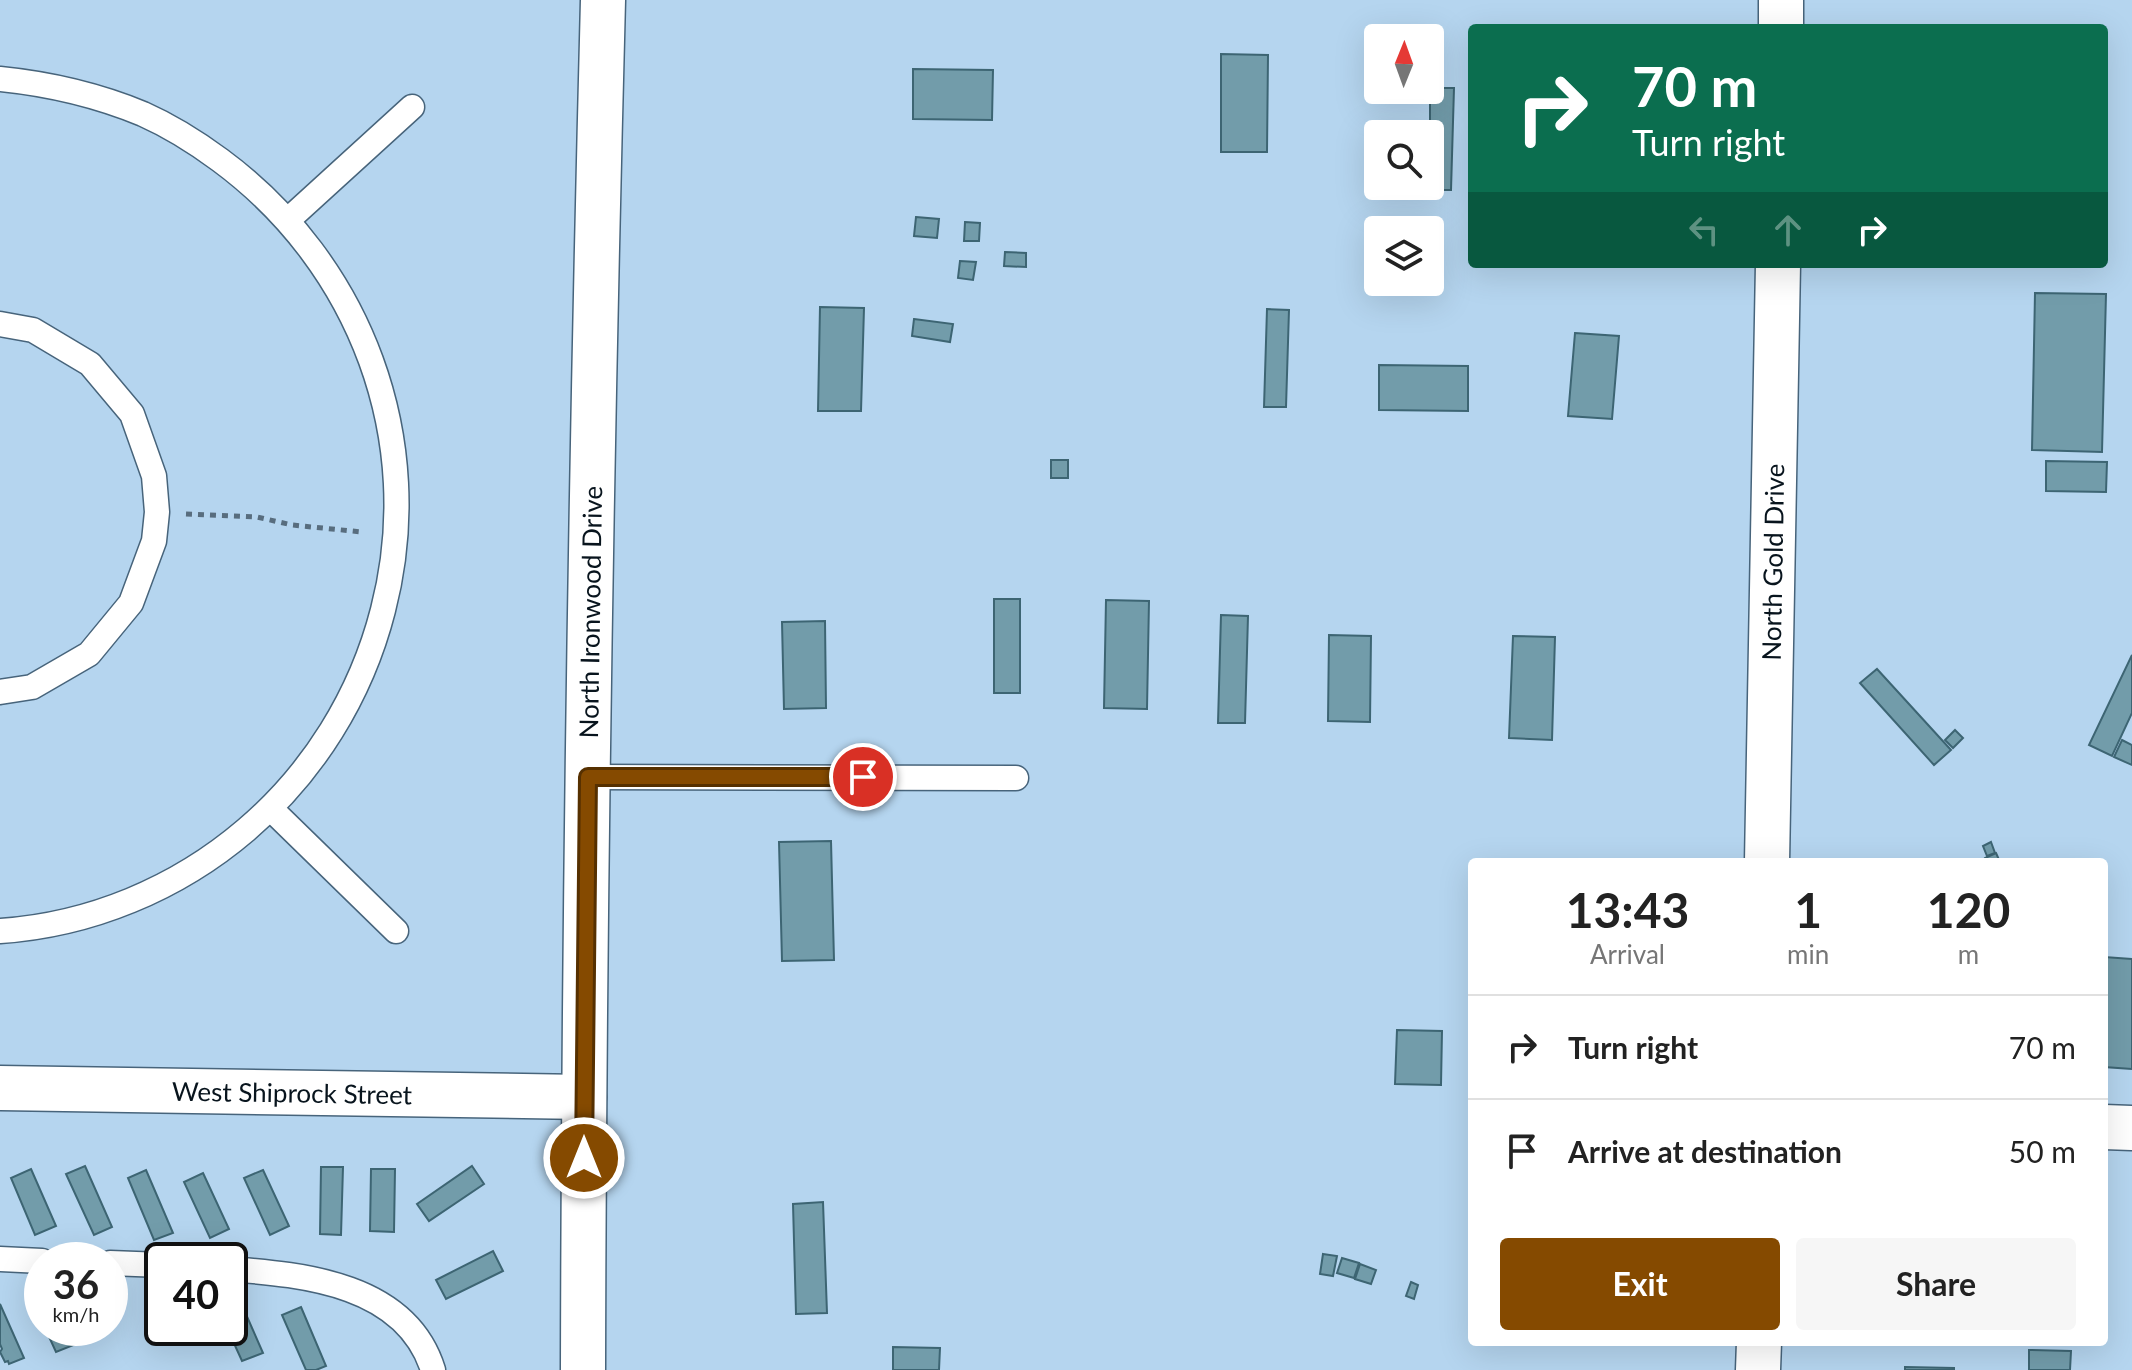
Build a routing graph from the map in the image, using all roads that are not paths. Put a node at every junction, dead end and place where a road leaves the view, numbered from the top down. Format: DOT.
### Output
graph roads {
  1 [pos="603,0"];
  2 [pos="1781,0"];
  3 [pos="1781,24"];
  4 [pos="0,79"];
  5 [pos="412,107"];
  6 [pos="288,220"];
  7 [pos="1778,268"];
  8 [pos="0,324"];
  9 [pos="0,692"];
  10 [pos="588,777"];
  11 [pos="1016,778"];
  12 [pos="271,809"];
  13 [pos="1767,858"];
  14 [pos="0,931"];
  15 [pos="396,931"];
  16 [pos="0,1088"];
  17 [pos="584,1097"];
  18 [pos="2108,1127"];
  19 [pos="2132,1128"];
  20 [pos="0,1259"];
  21 [pos="24,1260"];
  22 [pos="248,1271"];
  23 [pos="1759,1346"];
  24 [pos="433,1370"];
  25 [pos="583,1370"];
  26 [pos="1758,1370"];
  1 -- 10 [label="street, North Ironwood Drive"];
  2 -- 3 [label="street"];
  4 -- 6 [label="lane"];
  5 -- 6 [label="lane"];
  6 -- 12 [label="lane"];
  7 -- 13 [label="street, North Gold Drive"];
  8 -- 9 [label="lane"];
  10 -- 11 [label="lane"];
  10 -- 17 [label="street, North Ironwood Drive"];
  12 -- 14 [label="lane"];
  12 -- 15 [label="lane"];
  16 -- 17 [label="street, West Shiprock Street"];
  17 -- 25 [label="street, North Ironwood Drive"];
  18 -- 19 [label="street"];
  20 -- 21 [label="lane"];
  22 -- 24 [label="lane"];
  23 -- 26 [label="street"];
}
